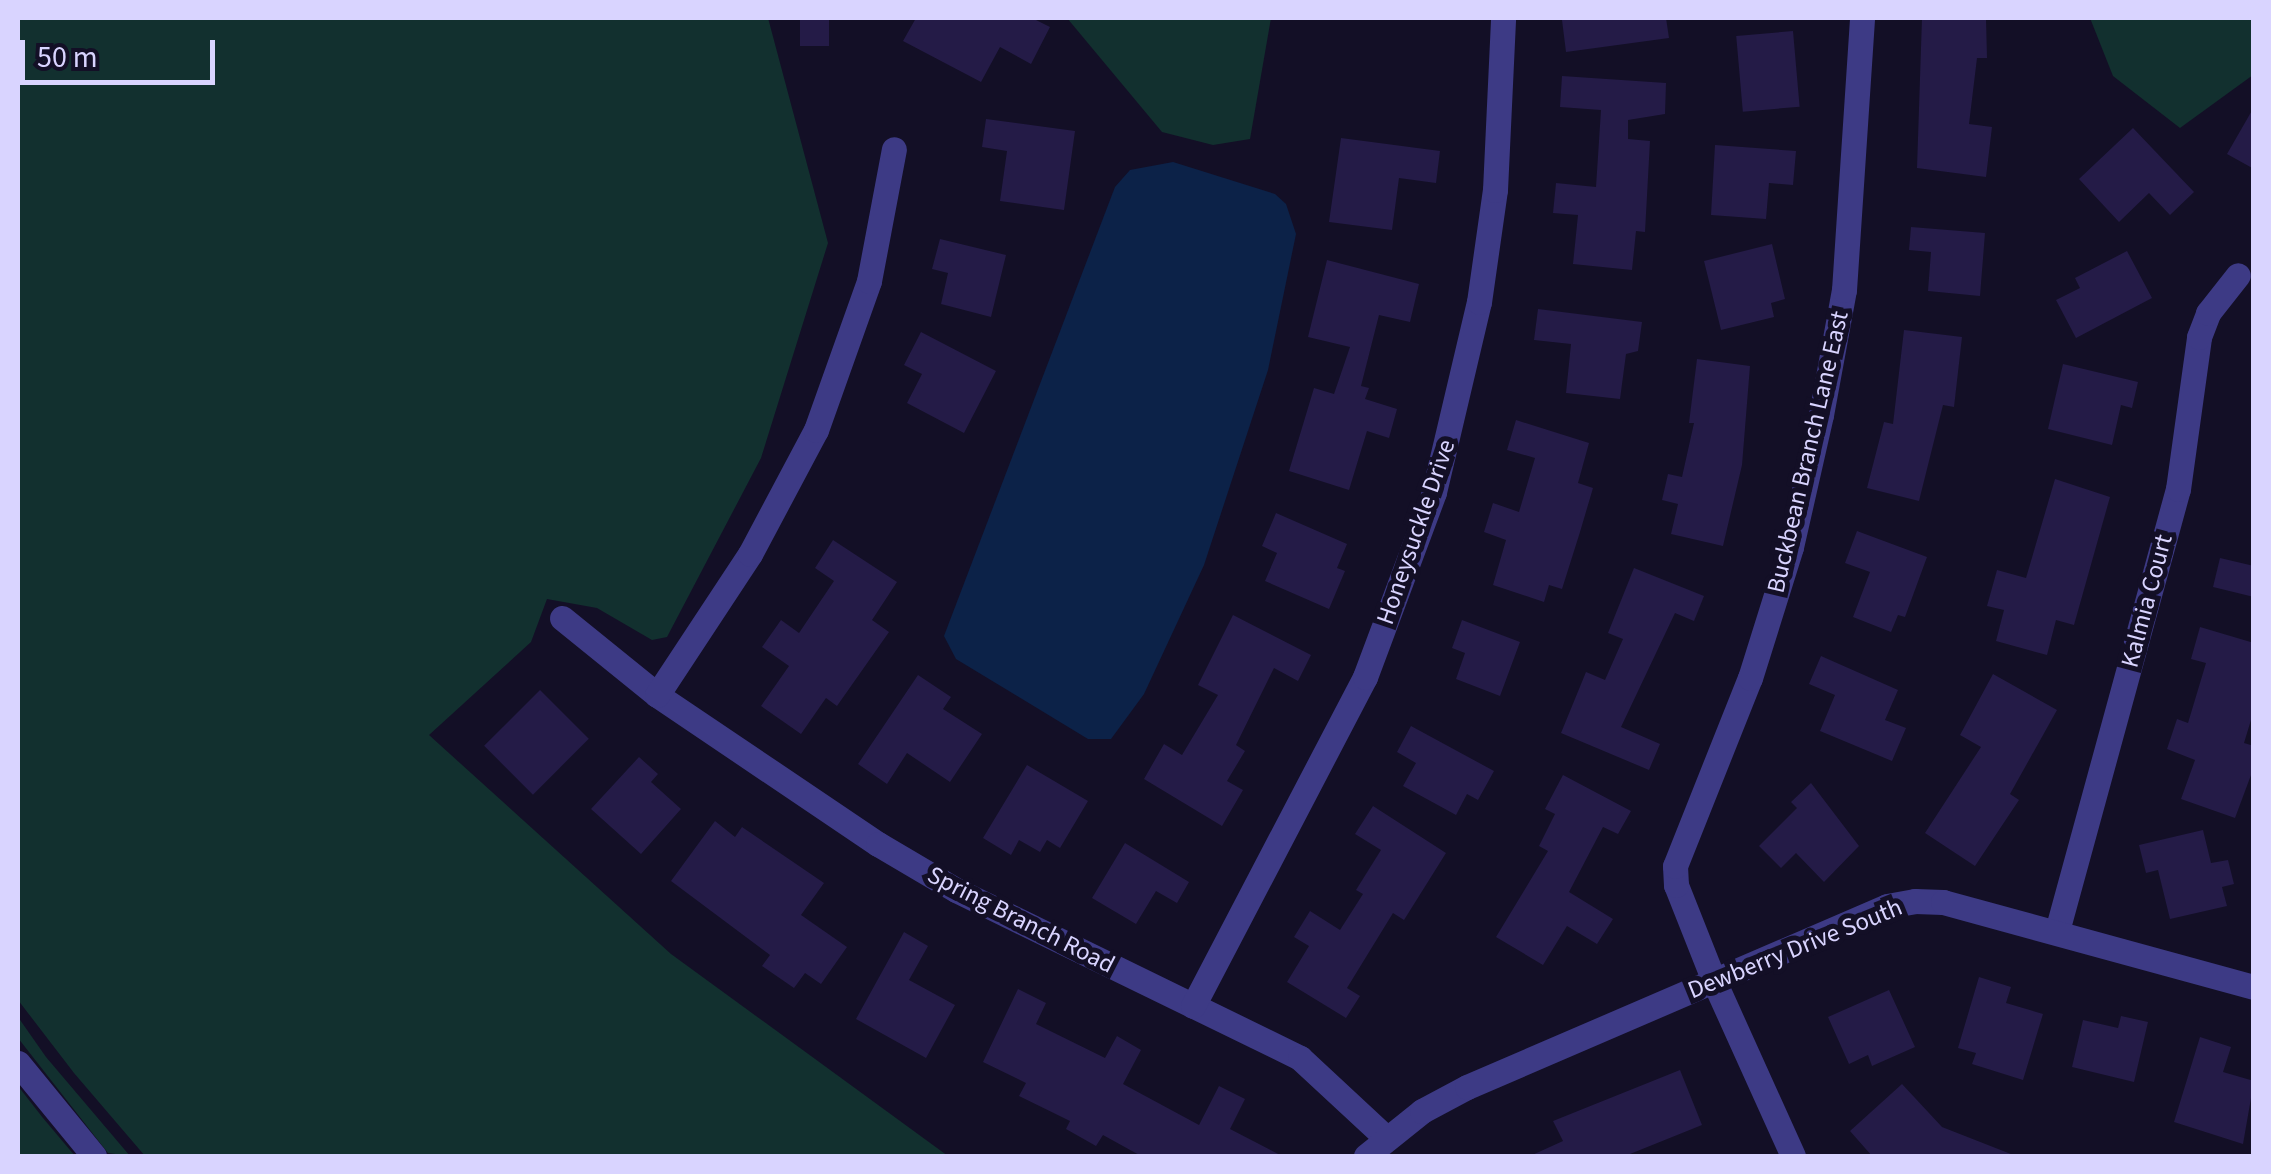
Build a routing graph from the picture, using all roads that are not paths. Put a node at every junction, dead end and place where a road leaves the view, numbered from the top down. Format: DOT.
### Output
graph roads {
  1 [pos="1503,18"];
  2 [pos="1862,18"];
  3 [pos="894,149"];
  4 [pos="2238,276"];
  5 [pos="562,618"];
  6 [pos="656,695"];
  7 [pos="2056,932"];
  8 [pos="1714,981"];
  9 [pos="2254,986"];
  10 [pos="1193,1006"];
  11 [pos="18,1063"];
  12 [pos="1385,1137"];
  13 [pos="94,1156"];
  14 [pos="1366,1156"];
  15 [pos="1793,1156"];
  1 -- 10 [label="street, Honeysuckle Drive"];
  2 -- 8 [label="street, Buckbean Branch Lane East"];
  3 -- 6 [label="street"];
  4 -- 7 [label="street, Kalmia Court"];
  5 -- 6 [label="street, Spring Branch Road"];
  6 -- 10 [label="street, Spring Branch Road"];
  7 -- 8 [label="street, Dewberry Drive South"];
  7 -- 9 [label="street, Dewberry Drive South"];
  8 -- 12 [label="street, Dewberry Drive South"];
  8 -- 15 [label="street, Buckbean Branch Lane East"];
  10 -- 12 [label="street, Spring Branch Road"];
  11 -- 13 [label="street"];
  12 -- 14 [label="street, Dewberry Drive South"];
}
